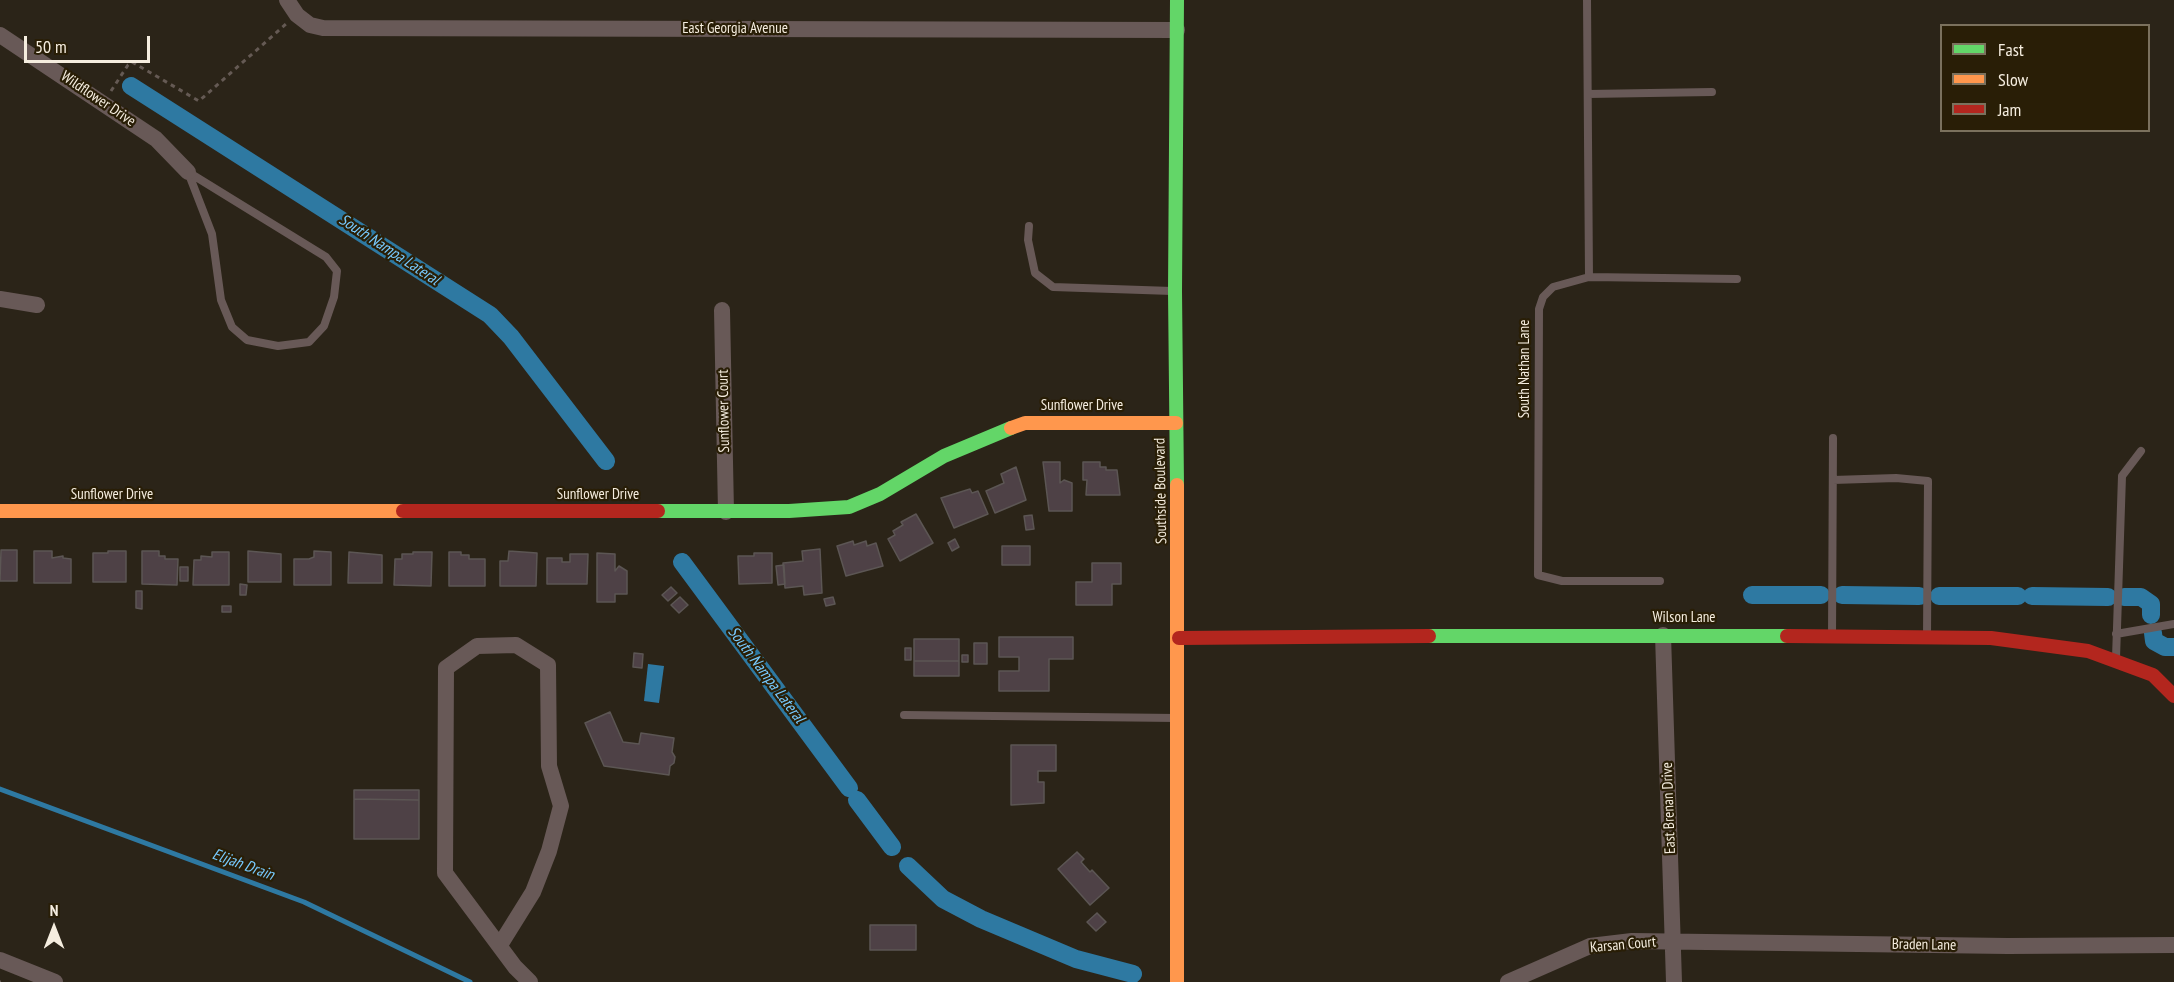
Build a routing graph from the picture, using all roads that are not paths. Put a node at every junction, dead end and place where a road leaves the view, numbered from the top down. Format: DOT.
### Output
graph roads {
  1 [pos="287,0"];
  2 [pos="1177,0"];
  3 [pos="1587,0"];
  4 [pos="1177,30"];
  5 [pos="0,35"];
  6 [pos="1712,92"];
  7 [pos="1588,94"];
  8 [pos="189,172"];
  9 [pos="1029,226"];
  10 [pos="1589,277"];
  11 [pos="1737,279"];
  12 [pos="1175,291"];
  13 [pos="0,299"];
  14 [pos="37,305"];
  15 [pos="722,310"];
  16 [pos="1176,423"];
  17 [pos="1833,438"];
  18 [pos="2141,451"];
  19 [pos="1833,480"];
  20 [pos="0,511"];
  21 [pos="726,512"];
  22 [pos="1660,581"];
  23 [pos="2174,624"];
  24 [pos="1663,634"];
  25 [pos="2116,634"];
  26 [pos="1832,636"];
  27 [pos="1927,637"];
  28 [pos="1179,638"];
  29 [pos="2116,661"];
  30 [pos="2174,696"];
  31 [pos="903,715"];
  32 [pos="1179,718"];
  33 [pos="1674,942"];
  34 [pos="500,945"];
  35 [pos="2174,945"];
  36 [pos="0,960"];
  37 [pos="55,982"];
  38 [pos="530,982"];
  39 [pos="1177,982"];
  40 [pos="1508,982"];
  41 [pos="1674,982"];
  1 -- 4 [label="street, East Georgia Avenue"];
  2 -- 4 [label="street, Southside Boulevard"];
  3 -- 7 [label="lane"];
  4 -- 12 [label="street, Southside Boulevard"];
  5 -- 8 [label="street, Wildflower Drive"];
  6 -- 7 [label="lane"];
  7 -- 10 [label="lane"];
  8 -- 8 [label="lane"];
  9 -- 12 [label="lane"];
  10 -- 11 [label="lane"];
  10 -- 22 [label="lane, South Nathan Lane"];
  12 -- 16 [label="street, Southside Boulevard"];
  13 -- 14 [label="street"];
  15 -- 21 [label="street, Sunflower Court"];
  16 -- 21 [label="street, Sunflower Drive"];
  16 -- 28 [label="street, Southside Boulevard"];
  17 -- 19 [label="lane"];
  18 -- 25 [label="lane"];
  19 -- 26 [label="lane"];
  19 -- 27 [label="lane"];
  20 -- 21 [label="street, Sunflower Drive"];
  23 -- 25 [label="lane"];
  24 -- 26 [label="street, Wilson Lane"];
  24 -- 28 [label="street, Wilson Lane"];
  24 -- 33 [label="street, East Brenan Drive"];
  25 -- 29 [label="lane"];
  26 -- 27 [label="street, Wilson Lane"];
  27 -- 29 [label="street, Wilson Lane"];
  28 -- 32 [label="street, Southside Boulevard"];
  29 -- 30 [label="street, Wilson Lane"];
  31 -- 32 [label="lane"];
  32 -- 39 [label="street, Southside Boulevard"];
  33 -- 35 [label="street, Braden Lane"];
  33 -- 40 [label="street, Karsan Court"];
  33 -- 41 [label="street, East Brenan Drive"];
  34 -- 34 [label="street"];
  34 -- 38 [label="street"];
  36 -- 37 [label="street"];
}
